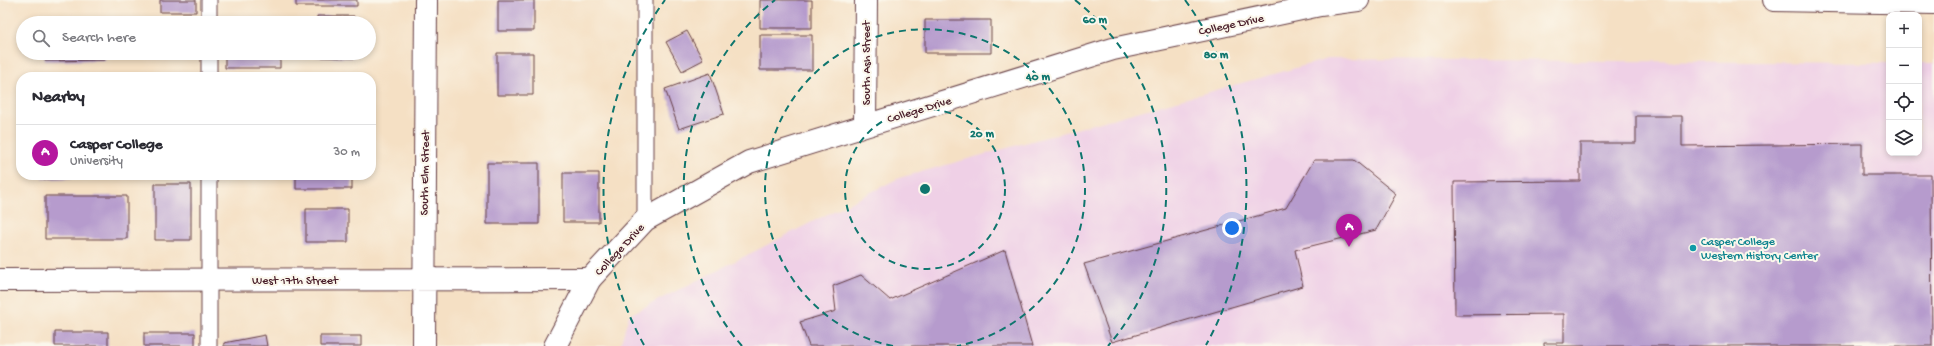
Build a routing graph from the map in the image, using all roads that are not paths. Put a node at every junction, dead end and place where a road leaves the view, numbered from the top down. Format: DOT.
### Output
graph roads {
  1 [pos="209,0"];
  2 [pos="426,0"];
  3 [pos="645,0"];
  4 [pos="866,0"];
  5 [pos="1358,0"];
  6 [pos="1774,0"];
  7 [pos="1320,2"];
  8 [pos="1934,3"];
  9 [pos="209,16"];
  10 [pos="209,60"];
  11 [pos="209,72"];
  12 [pos="865,125"];
  13 [pos="209,180"];
  14 [pos="645,220"];
  15 [pos="423,279"];
  16 [pos="590,279"];
  17 [pos="0,280"];
  18 [pos="209,280"];
  19 [pos="209,346"];
  20 [pos="424,346"];
  21 [pos="555,346"];
  1 -- 9 [label="lane"];
  2 -- 15 [label="street, South Elm Street"];
  3 -- 14 [label="lane"];
  4 -- 12 [label="street, South Ash Street"];
  5 -- 7 [label="street, College Drive"];
  6 -- 8 [label="street"];
  7 -- 12 [label="street, College Drive"];
  10 -- 11 [label="lane"];
  12 -- 14 [label="street, College Drive"];
  13 -- 18 [label="lane"];
  14 -- 16 [label="street, College Drive"];
  15 -- 16 [label="street, West 17th Street"];
  15 -- 18 [label="street, West 17th Street"];
  15 -- 20 [label="street, South Elm Street"];
  16 -- 21 [label="street, College Drive"];
  17 -- 18 [label="street, West 17th Street"];
  18 -- 19 [label="lane"];
}
